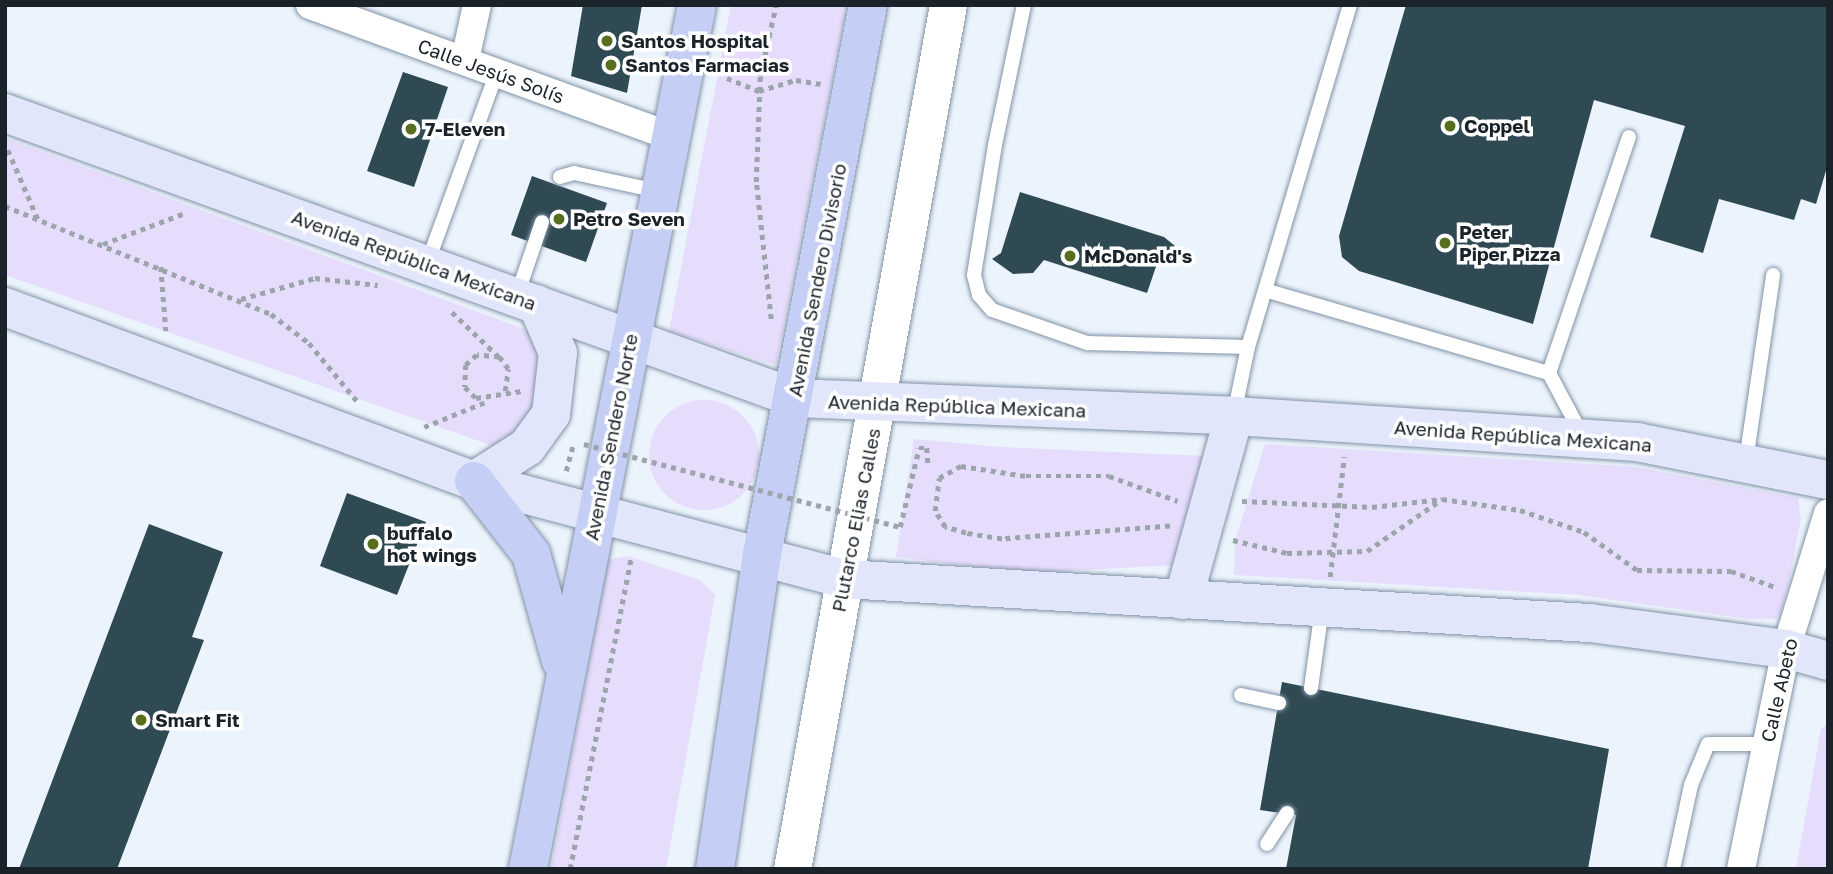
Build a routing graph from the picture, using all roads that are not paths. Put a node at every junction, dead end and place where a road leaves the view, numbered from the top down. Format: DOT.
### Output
graph roads {
  1 [pos="310,5"];
  2 [pos="477,5"];
  3 [pos="697,5"];
  4 [pos="868,5"];
  5 [pos="947,5"];
  6 [pos="1024,5"];
  7 [pos="1350,5"];
  8 [pos="465,60"];
  9 [pos="497,72"];
  10 [pos="5,113"];
  11 [pos="672,137"];
  12 [pos="1629,137"];
  13 [pos="560,177"];
  14 [pos="660,192"];
  15 [pos="542,222"];
  16 [pos="426,266"];
  17 [pos="1773,275"];
  18 [pos="1268,291"];
  19 [pos="527,299"];
  20 [pos="5,307"];
  21 [pos="629,339"];
  22 [pos="1248,347"];
  23 [pos="1549,373"];
  24 [pos="795,398"];
  25 [pos="877,405"];
  26 [pos="1234,416"];
  27 [pos="1584,438"];
  28 [pos="1746,462"];
  29 [pos="1828,480"];
  30 [pos="474,481"];
  31 [pos="597,513"];
  32 [pos="1828,513"];
  33 [pos="762,554"];
  34 [pos="844,579"];
  35 [pos="1325,596"];
  36 [pos="1183,600"];
  37 [pos="1786,649"];
  38 [pos="1828,661"];
  39 [pos="564,676"];
  40 [pos="1311,688"];
  41 [pos="1241,695"];
  42 [pos="1279,703"];
  43 [pos="1766,744"];
  44 [pos="1287,813"];
  45 [pos="1267,844"];
  46 [pos="528,869"];
  47 [pos="715,869"];
  48 [pos="792,869"];
  49 [pos="1673,869"];
  50 [pos="1741,869"];
  1 -- 8 [label="street, Calle Jesús Solís"];
  2 -- 8 [label="street"];
  3 -- 11 [label="main road, Avenida Sendero Norte"];
  4 -- 24 [label="main road, Avenida Sendero Divisorio"];
  5 -- 25 [label="street, Plutarco Elias Calles"];
  6 -- 22 [label="lane"];
  7 -- 18 [label="lane"];
  8 -- 9 [label="street, Calle Jesús Solís"];
  9 -- 11 [label="street, Calle Jesús Solís"];
  9 -- 16 [label="lane"];
  10 -- 16 [label="main road, Avenida República Mexicana"];
  11 -- 14 [label="main road, Avenida Sendero Norte"];
  12 -- 23 [label="lane"];
  13 -- 14 [label="lane"];
  14 -- 21 [label="main road, Avenida Sendero Norte"];
  15 -- 19 [label="lane"];
  16 -- 19 [label="main road, Avenida República Mexicana"];
  17 -- 28 [label="lane"];
  18 -- 22 [label="lane"];
  18 -- 23 [label="lane"];
  19 -- 21 [label="main road, Avenida República Mexicana"];
  19 -- 30 [label="main road"];
  20 -- 30 [label="main road"];
  21 -- 24 [label="main road, Avenida República Mexicana"];
  21 -- 31 [label="main road, Avenida Sendero Norte"];
  22 -- 26 [label="lane"];
  23 -- 27 [label="lane"];
  24 -- 25 [label="main road, Avenida República Mexicana"];
  24 -- 33 [label="main road, Avenida Sendero Divisorio"];
  25 -- 26 [label="main road, Avenida República Mexicana"];
  25 -- 34 [label="street, Plutarco Elias Calles"];
  26 -- 27 [label="main road, Avenida República Mexicana"];
  26 -- 36 [label="main road"];
  27 -- 28 [label="main road, Avenida República Mexicana"];
  28 -- 29 [label="main road, Avenida República Mexicana"];
  30 -- 31 [label="main road"];
  30 -- 39 [label="main road"];
  31 -- 33 [label="main road"];
  31 -- 39 [label="main road, Avenida Sendero Norte"];
  32 -- 37 [label="street, Calle Abeto"];
  33 -- 34 [label="main road"];
  33 -- 47 [label="main road"];
  34 -- 36 [label="main road"];
  34 -- 48 [label="street, Plutarco Elias Calles"];
  35 -- 36 [label="main road"];
  35 -- 37 [label="main road"];
  35 -- 40 [label="lane"];
  37 -- 38 [label="main road"];
  37 -- 43 [label="street, Calle Abeto"];
  39 -- 46 [label="main road, Avenida Sendero Norte"];
  41 -- 42 [label="lane"];
  43 -- 49 [label="lane"];
  43 -- 50 [label="street, Calle Abeto"];
  44 -- 45 [label="lane"];
}
